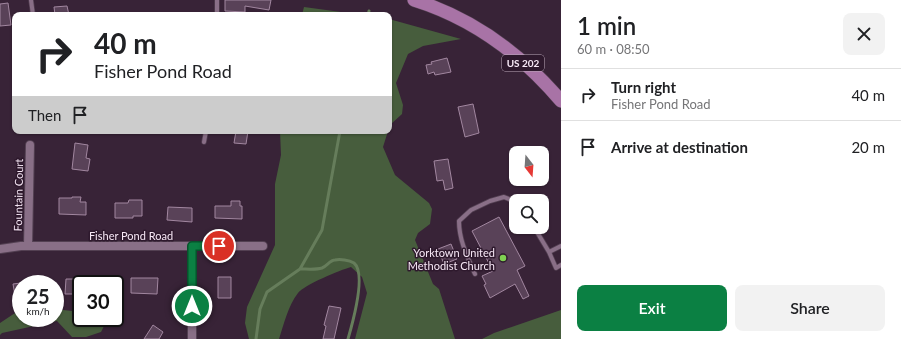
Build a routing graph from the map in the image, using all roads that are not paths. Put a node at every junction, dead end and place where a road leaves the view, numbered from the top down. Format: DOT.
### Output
graph roads {
  1 [pos="31,0"];
  2 [pos="217,0"];
  3 [pos="414,0"];
  4 [pos="33,12"];
  5 [pos="217,12"];
  6 [pos="561,101"];
  7 [pos="205,134"];
  8 [pos="204,142"];
  9 [pos="30,145"];
  10 [pos="509,199"];
  11 [pos="538,234"];
  12 [pos="28,246"];
  13 [pos="192,246"];
  14 [pos="263,246"];
  15 [pos="561,246"];
  16 [pos="0,249"];
  17 [pos="549,252"];
  18 [pos="561,265"];
  19 [pos="475,274"];
  20 [pos="192,339"];
  1 -- 4 [label="lane"];
  2 -- 5 [label="lane"];
  3 -- 6 [label="highway, US 202"];
  7 -- 8 [label="lane"];
  9 -- 12 [label="street, Fountain Court"];
  10 -- 19 [label="lane"];
  11 -- 17 [label="lane"];
  12 -- 13 [label="street, Fisher Pond Road"];
  12 -- 16 [label="street, Fisher Pond Road"];
  13 -- 14 [label="street, Fisher Pond Road"];
  13 -- 20 [label="street"];
  15 -- 17 [label="lane"];
  17 -- 18 [label="lane"];
}
